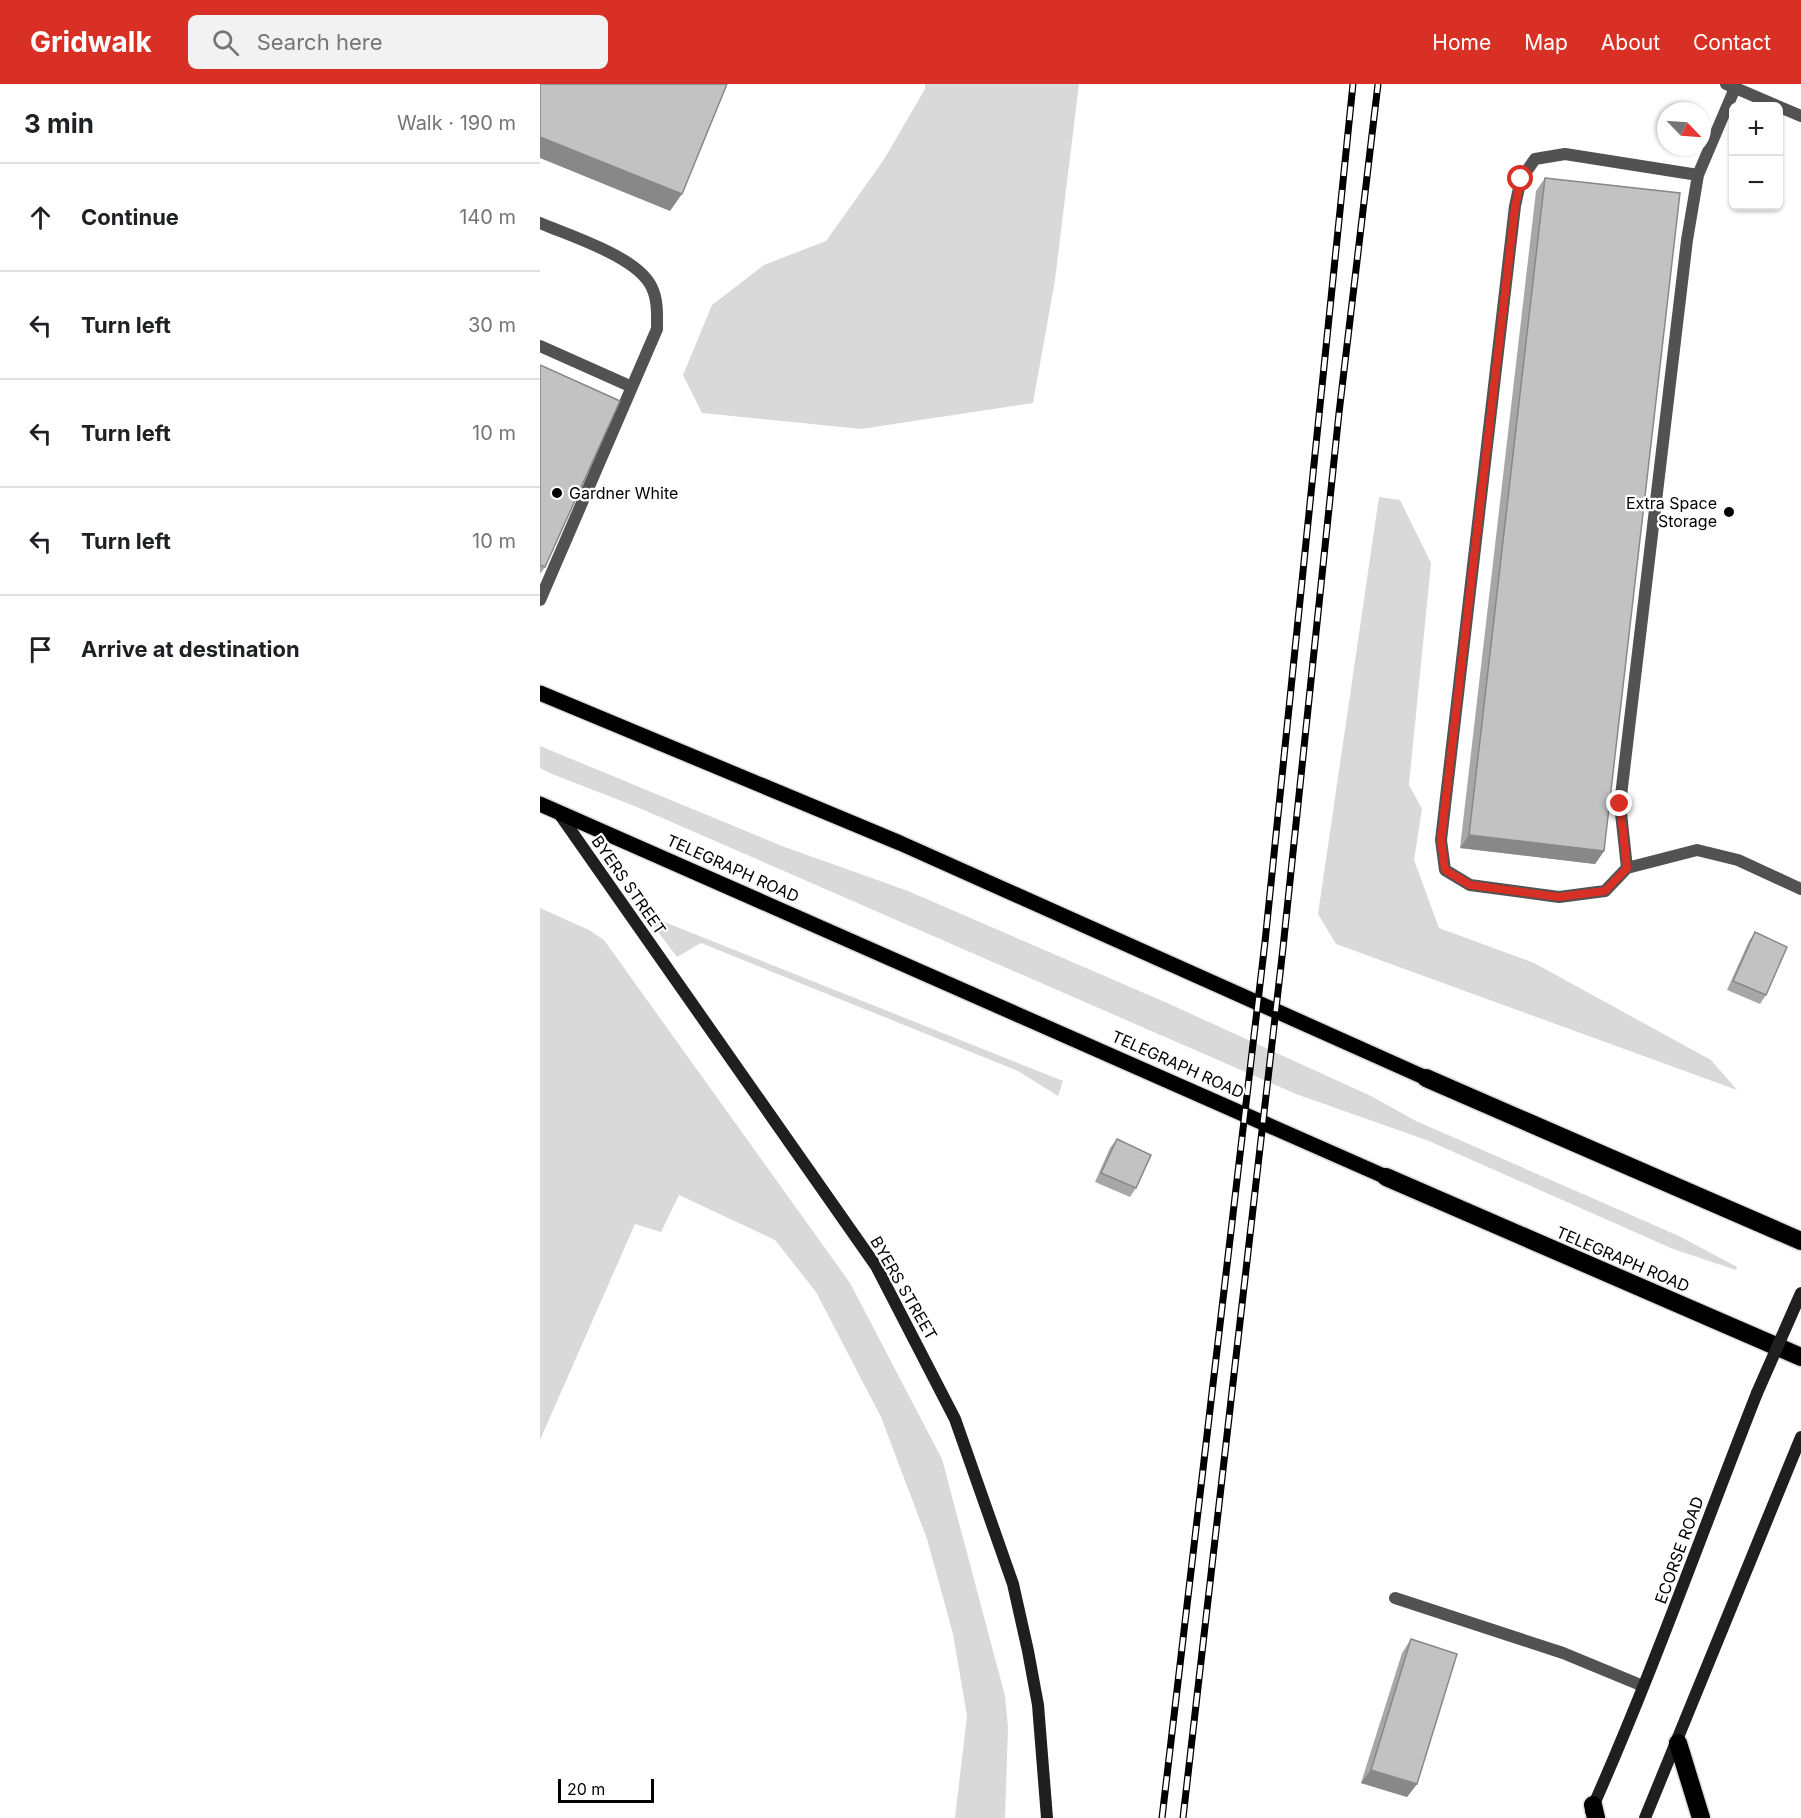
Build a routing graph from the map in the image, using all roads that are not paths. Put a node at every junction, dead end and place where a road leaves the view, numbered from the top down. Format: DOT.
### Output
graph roads {
  1 [pos="1730,86"];
  2 [pos="1801,116"];
  3 [pos="1698,175"];
  4 [pos="540,223"];
  5 [pos="540,346"];
  6 [pos="632,387"];
  7 [pos="540,600"];
  8 [pos="540,693"];
  9 [pos="540,804"];
  10 [pos="558,812"];
  11 [pos="1627,868"];
  12 [pos="1801,889"];
  13 [pos="1426,1078"];
  14 [pos="1386,1177"];
  15 [pos="1801,1241"];
  16 [pos="1801,1293"];
  17 [pos="1801,1358"];
  18 [pos="1801,1437"];
  19 [pos="1395,1598"];
  20 [pos="1643,1686"];
  21 [pos="1678,1743"];
  22 [pos="1592,1814"];
  23 [pos="1047,1818"];
  24 [pos="1645,1818"];
  25 [pos="1701,1818"];
  1 -- 2 [label="street"];
  1 -- 3 [label="street"];
  3 -- 11 [label="street"];
  3 -- 11 [label="street"];
  4 -- 6 [label="street"];
  5 -- 6 [label="street"];
  6 -- 7 [label="street"];
  8 -- 13 [label="main road"];
  9 -- 10 [label="main road, TELEGRAPH ROAD"];
  10 -- 14 [label="main road, TELEGRAPH ROAD"];
  10 -- 23 [label="street, BYERS STREET"];
  11 -- 12 [label="street"];
  13 -- 15 [label="highway"];
  14 -- 17 [label="highway, TELEGRAPH ROAD"];
  16 -- 20 [label="street, ECORSE ROAD, bridge"];
  18 -- 21 [label="street"];
  19 -- 20 [label="street"];
  20 -- 22 [label="street, ECORSE ROAD"];
  21 -- 24 [label="street"];
  21 -- 25 [label="highway"];
}
